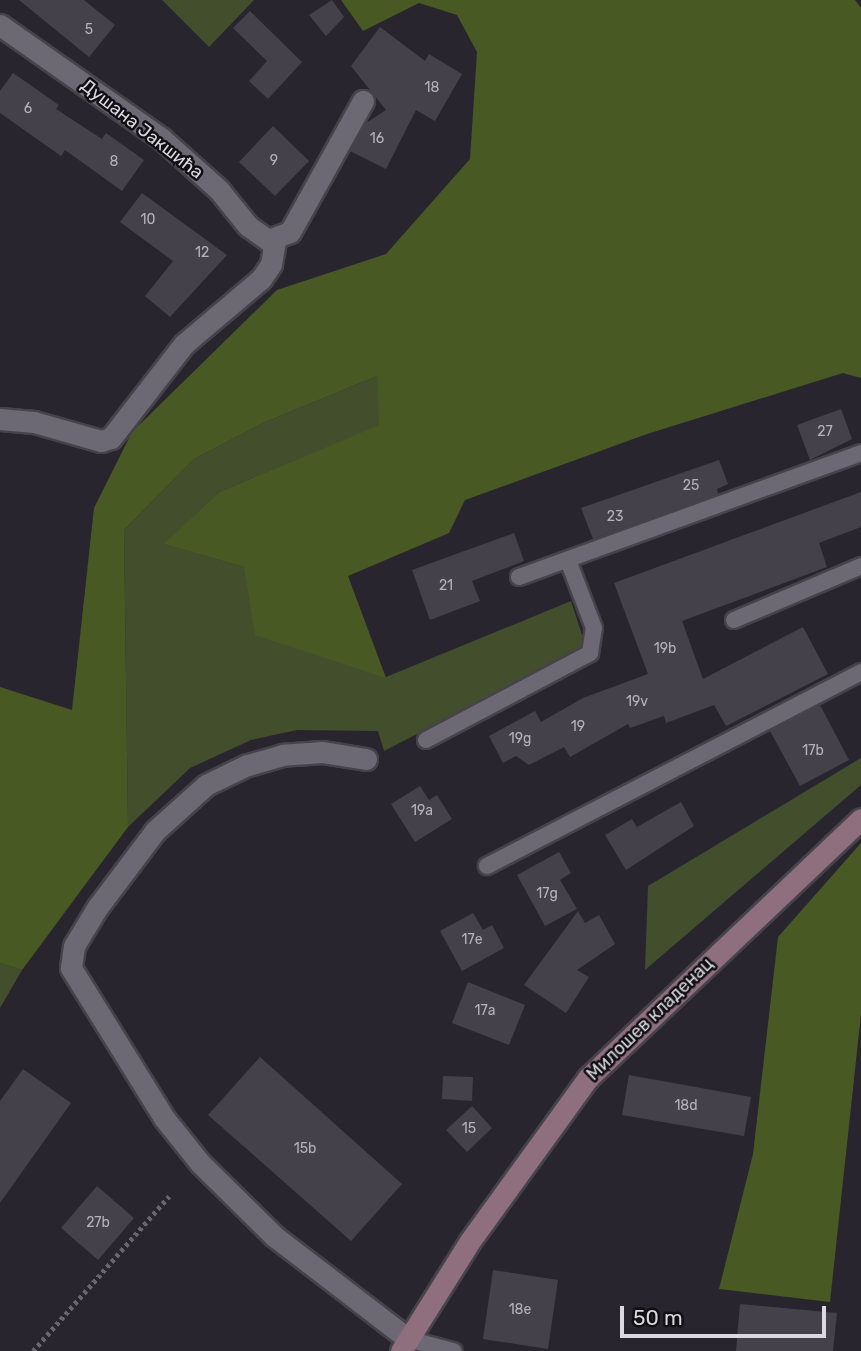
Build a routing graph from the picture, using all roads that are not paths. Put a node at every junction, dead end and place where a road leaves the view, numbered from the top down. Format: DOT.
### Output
graph roads {
  1 [pos="0,25"];
  2 [pos="363,101"];
  3 [pos="275,241"];
  4 [pos="0,419"];
  5 [pos="861,453"];
  6 [pos="569,563"];
  7 [pos="861,566"];
  8 [pos="519,577"];
  9 [pos="734,620"];
  10 [pos="861,672"];
  11 [pos="426,740"];
  12 [pos="366,759"];
  13 [pos="861,819"];
  14 [pos="487,866"];
  15 [pos="404,1345"];
  16 [pos="453,1351"];
  1 -- 3 [label="street, Душана Јакшића"];
  2 -- 3 [label="street"];
  3 -- 4 [label="street"];
  5 -- 6 [label="lane"];
  6 -- 8 [label="lane"];
  6 -- 11 [label="lane"];
  7 -- 9 [label="lane"];
  10 -- 14 [label="lane"];
  12 -- 15 [label="street"];
  13 -- 15 [label="street, Милошев кладенац"];
  15 -- 16 [label="lane"];
}
